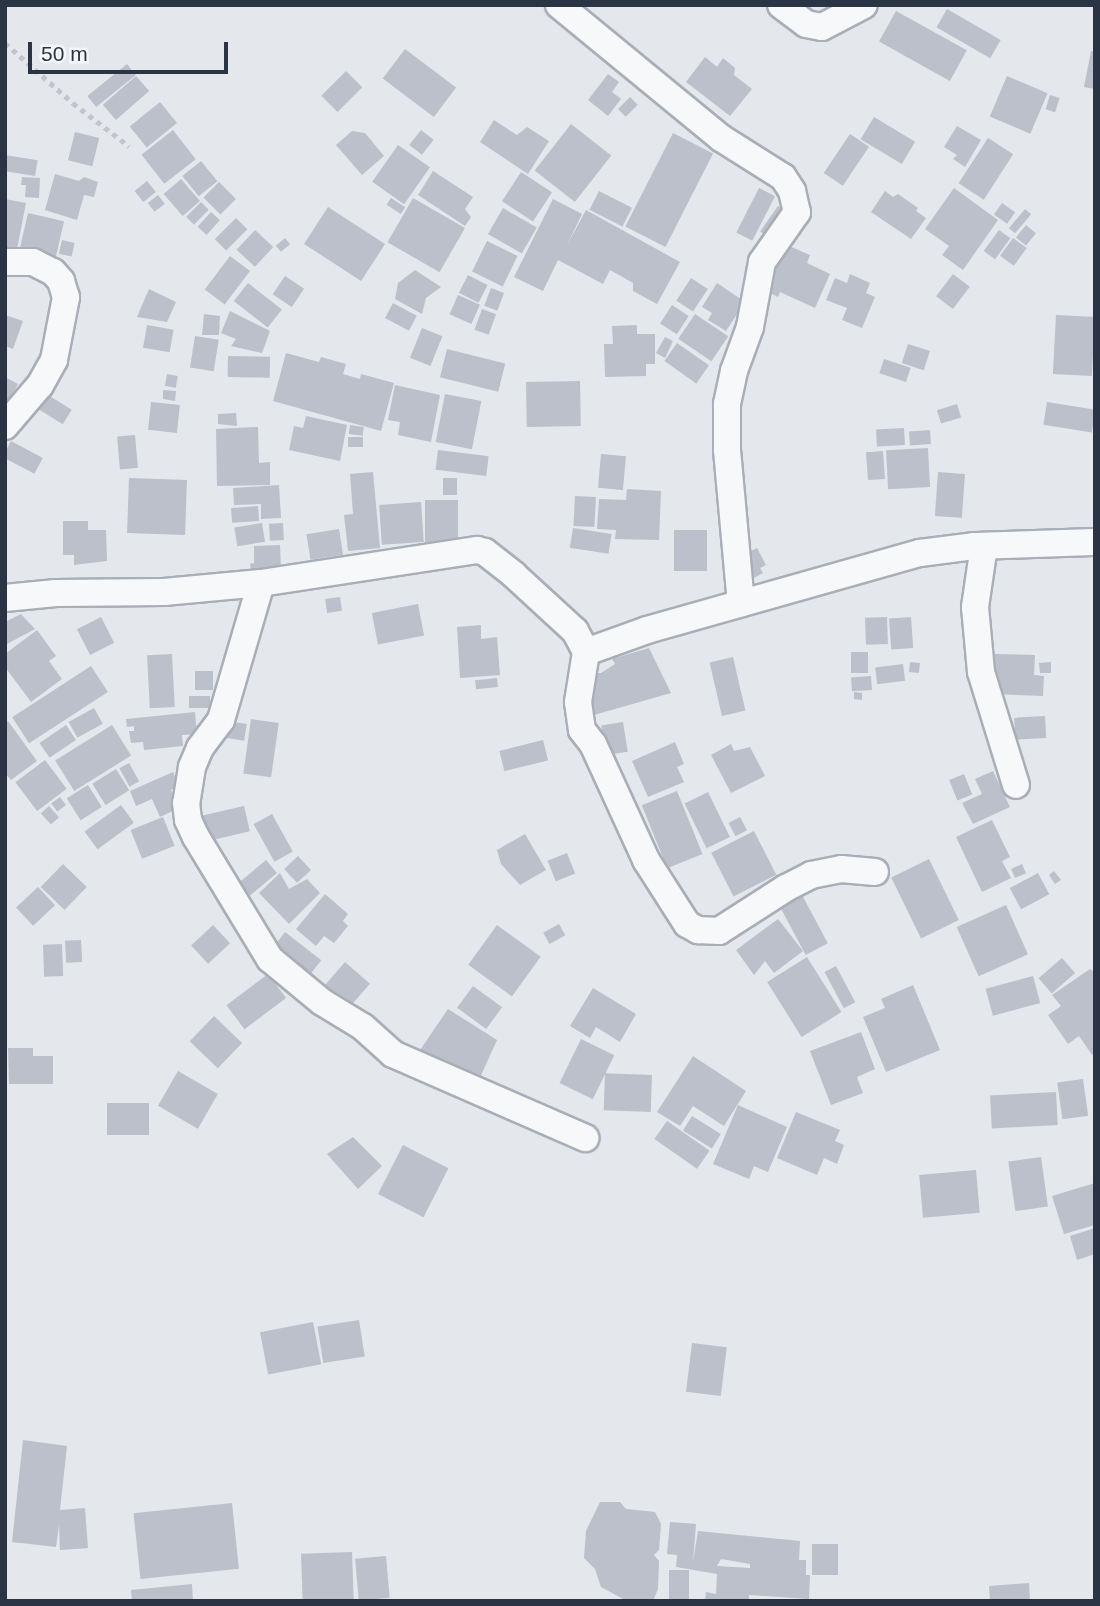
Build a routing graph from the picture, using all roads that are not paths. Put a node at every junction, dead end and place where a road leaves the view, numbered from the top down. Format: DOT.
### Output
graph roads {
  1 [pos="559,5"];
  2 [pos="781,5"];
  3 [pos="864,5"];
  4 [pos="5,262"];
  5 [pos="5,426"];
  6 [pos="1095,542"];
  7 [pos="984,546"];
  8 [pos="261,583"];
  9 [pos="5,598"];
  10 [pos="741,603"];
  11 [pos="586,652"];
  12 [pos="1016,785"];
  13 [pos="875,872"];
  14 [pos="585,1138"];
  1 -- 10 [label="street"];
  2 -- 3 [label="street"];
  4 -- 5 [label="street"];
  6 -- 7 [label="street"];
  7 -- 10 [label="street"];
  7 -- 12 [label="street"];
  8 -- 9 [label="street"];
  8 -- 11 [label="street"];
  8 -- 14 [label="street"];
  10 -- 11 [label="street"];
  11 -- 13 [label="street"];
}
